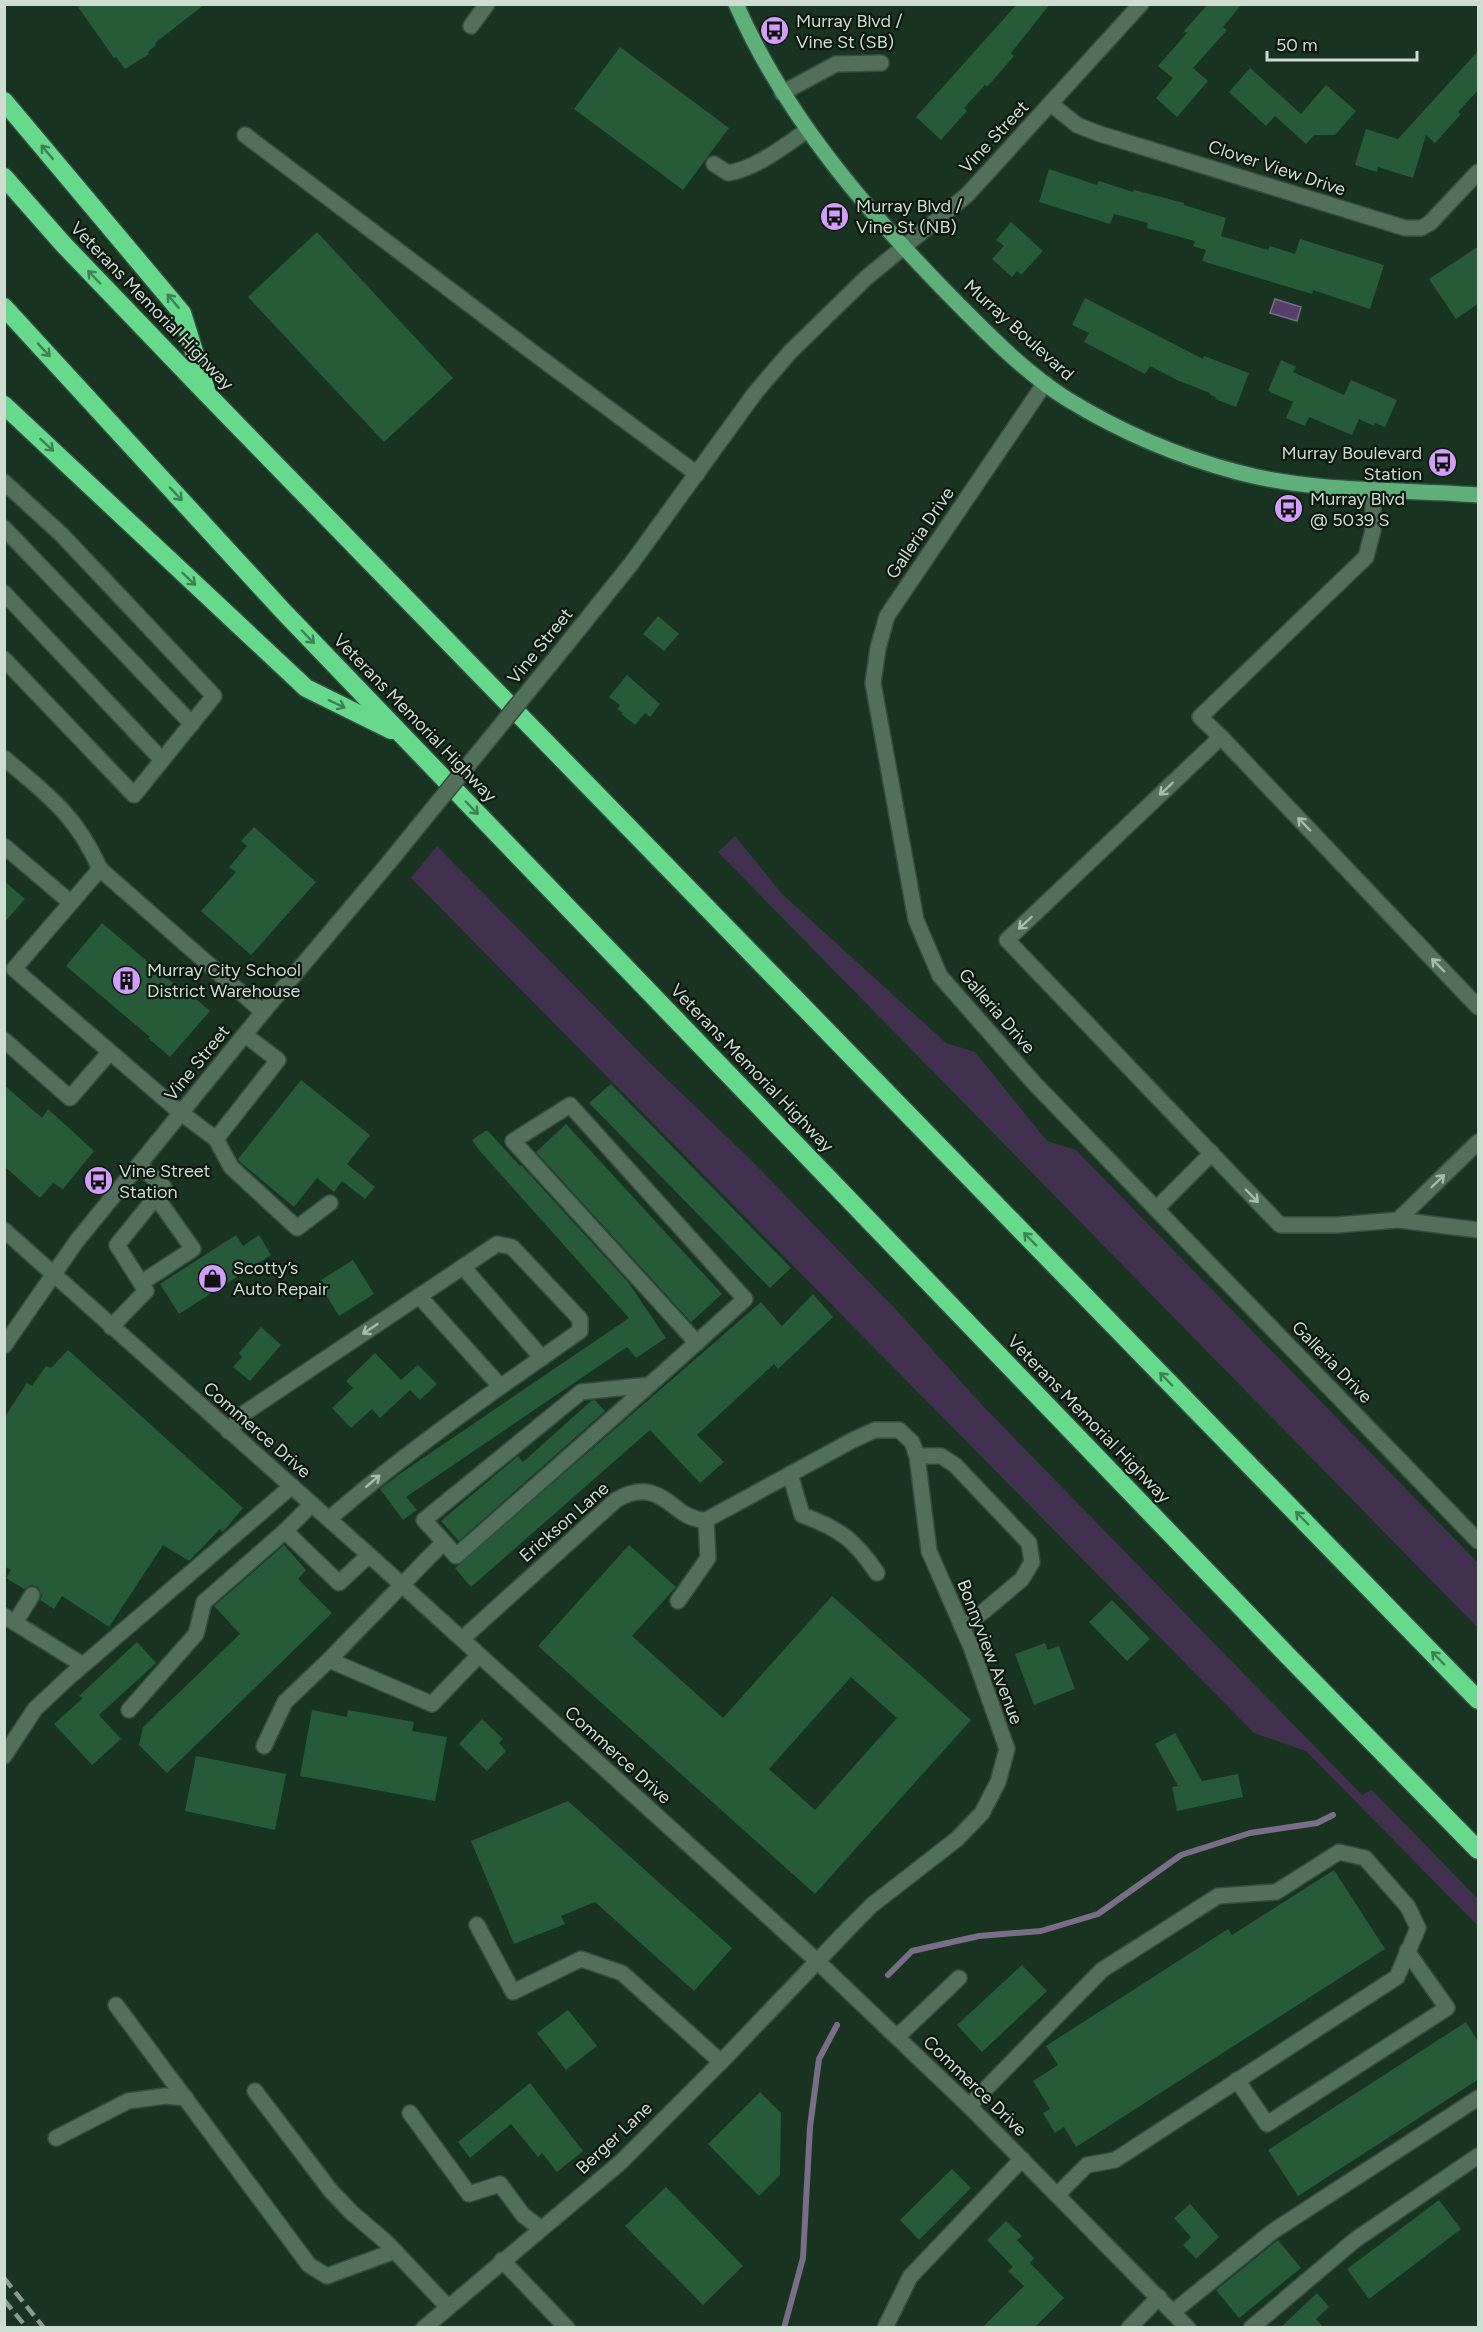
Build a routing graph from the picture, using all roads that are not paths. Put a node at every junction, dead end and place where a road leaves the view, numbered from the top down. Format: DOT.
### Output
graph roads {
  1 [pos="487,4"];
  2 [pos="736,4"];
  3 [pos="1141,4"];
  4 [pos="471,26"];
  5 [pos="881,63"];
  6 [pos="782,93"];
  7 [pos="4,101"];
  8 [pos="1051,104"];
  9 [pos="808,130"];
  10 [pos="245,135"];
  11 [pos="714,164"];
  12 [pos="1479,172"];
  13 [pos="4,177"];
  14 [pos="904,247"];
  15 [pos="4,307"];
  16 [pos="1045,383"];
  17 [pos="207,394"];
  18 [pos="4,405"];
  19 [pos="697,474"];
  20 [pos="6,487"];
  21 [pos="1373,489"];
  22 [pos="1479,495"];
  23 [pos="4,528"];
  24 [pos="4,593"];
  25 [pos="4,659"];
  26 [pos="192,724"];
  27 [pos="403,736"];
  28 [pos="1221,737"];
  29 [pos="4,758"];
  30 [pos="162,760"];
  31 [pos="4,846"];
  32 [pos="100,869"];
  33 [pos="70,902"];
  34 [pos="9,968"];
  35 [pos="1479,1007"];
  36 [pos="263,1012"];
  37 [pos="245,1035"];
  38 [pos="4,1040"];
  39 [pos="110,1053"];
  40 [pos="181,1113"];
  41 [pos="216,1139"];
  42 [pos="1479,1142"];
  43 [pos="1212,1153"];
  44 [pos="139,1165"];
  45 [pos="156,1197"];
  46 [pos="330,1203"];
  47 [pos="1156,1209"];
  48 [pos="1398,1220"];
  49 [pos="4,1230"];
  50 [pos="1479,1230"];
  51 [pos="463,1267"];
  52 [pos="53,1274"];
  53 [pos="141,1284"];
  54 [pos="419,1296"];
  55 [pos="111,1327"];
  56 [pos="697,1343"];
  57 [pos="4,1346"];
  58 [pos="542,1358"];
  59 [pos="649,1385"];
  60 [pos="500,1386"];
  61 [pos="228,1431"];
  62 [pos="916,1456"];
  63 [pos="790,1474"];
  64 [pos="292,1486"];
  65 [pos="312,1504"];
  66 [pos="329,1519"];
  67 [pos="706,1520"];
  68 [pos="285,1531"];
  69 [pos="1479,1541"];
  70 [pos="444,1542"];
  71 [pos="369,1555"];
  72 [pos="877,1573"];
  73 [pos="402,1585"];
  74 [pos="32,1594"];
  75 [pos="678,1601"];
  76 [pos="10,1620"];
  77 [pos="962,1627"];
  78 [pos="462,1639"];
  79 [pos="479,1654"];
  80 [pos="329,1660"];
  81 [pos="83,1665"];
  82 [pos="1479,1700"];
  83 [pos="129,1710"];
  84 [pos="264,1746"];
  85 [pos="4,1756"];
  86 [pos="1479,1850"];
  87 [pos="477,1925"];
  88 [pos="1407,1951"];
  89 [pos="817,1962"];
  90 [pos="959,1978"];
  91 [pos="116,2004"];
  92 [pos="897,2037"];
  93 [pos="721,2062"];
  94 [pos="1238,2080"];
  95 [pos="255,2091"];
  96 [pos="186,2098"];
  97 [pos="1479,2098"];
  98 [pos="969,2106"];
  99 [pos="410,2113"];
  100 [pos="56,2138"];
  101 [pos="1479,2156"];
  102 [pos="1022,2159"];
  103 [pos="1058,2194"];
  104 [pos="540,2228"];
  105 [pos="395,2251"];
  106 [pos="502,2260"];
  107 [pos="1159,2298"];
  108 [pos="447,2306"];
  109 [pos="1173,2312"];
  110 [pos="424,2328"];
  111 [pos="567,2328"];
  112 [pos="885,2328"];
  113 [pos="1129,2328"];
  114 [pos="1188,2328"];
  115 [pos="1251,2328"];
  1 -- 4 [label="street"];
  2 -- 6 [label="main road, Murray Boulevard"];
  3 -- 8 [label="street, Vine Street"];
  5 -- 6 [label="street"];
  6 -- 9 [label="main road, Murray Boulevard"];
  17 -- 7 [label="highway, one-way"];
  8 -- 12 [label="street, Clover View Drive"];
  8 -- 14 [label="street, Vine Street"];
  9 -- 11 [label="street"];
  9 -- 14 [label="main road, Murray Boulevard"];
  10 -- 19 [label="street"];
  17 -- 13 [label="highway, Veterans Memorial Highway, one-way"];
  14 -- 16 [label="main road, Murray Boulevard"];
  14 -- 19 [label="street, Vine Street"];
  15 -- 27 [label="highway, Veterans Memorial Highway, one-way"];
  16 -- 21 [label="main road, Murray Boulevard"];
  16 -- 47 [label="street, Galleria Drive"];
  82 -- 17 [label="highway, Veterans Memorial Highway, one-way"];
  18 -- 27 [label="highway, one-way"];
  19 -- 36 [label="street, Vine Street, bridge"];
  20 -- 26 [label="street"];
  21 -- 22 [label="main road, Murray Boulevard"];
  21 -- 28 [label="street"];
  23 -- 26 [label="street"];
  24 -- 30 [label="street"];
  25 -- 30 [label="street"];
  26 -- 30 [label="street"];
  27 -- 86 [label="highway, Veterans Memorial Highway, one-way"];
  35 -- 28 [label="street, one-way"];
  28 -- 43 [label="street, one-way"];
  29 -- 32 [label="street"];
  31 -- 33 [label="street"];
  32 -- 33 [label="street"];
  32 -- 36 [label="street"];
  33 -- 34 [label="street"];
  34 -- 39 [label="street"];
  36 -- 37 [label="street, Vine Street"];
  37 -- 40 [label="street, Vine Street"];
  37 -- 41 [label="street"];
  38 -- 39 [label="street"];
  39 -- 40 [label="street"];
  40 -- 41 [label="street"];
  40 -- 44 [label="street, Vine Street"];
  41 -- 46 [label="street"];
  48 -- 42 [label="street, one-way"];
  43 -- 47 [label="street"];
  43 -- 48 [label="street, one-way"];
  44 -- 45 [label="street"];
  44 -- 52 [label="street, Vine Street"];
  45 -- 53 [label="street"];
  45 -- 53 [label="street"];
  47 -- 69 [label="street, Galleria Drive"];
  48 -- 50 [label="street"];
  49 -- 52 [label="street, Commerce Drive"];
  51 -- 54 [label="street"];
  51 -- 58 [label="street"];
  51 -- 58 [label="street"];
  52 -- 55 [label="street, Commerce Drive"];
  52 -- 57 [label="street, Vine Street"];
  53 -- 55 [label="street"];
  54 -- 60 [label="street"];
  54 -- 61 [label="street, one-way"];
  55 -- 61 [label="street, Commerce Drive"];
  56 -- 56 [label="street"];
  56 -- 59 [label="street"];
  58 -- 60 [label="street"];
  59 -- 70 [label="street"];
  59 -- 70 [label="street"];
  66 -- 60 [label="street, one-way"];
  61 -- 64 [label="street, Commerce Drive"];
  62 -- 63 [label="street, Bonnyview Avenue"];
  62 -- 77 [label="street, Bonnyview Avenue"];
  62 -- 77 [label="street"];
  63 -- 67 [label="street"];
  63 -- 72 [label="street"];
  64 -- 65 [label="street, Commerce Drive"];
  64 -- 81 [label="street"];
  65 -- 66 [label="street, Commerce Drive"];
  65 -- 68 [label="street"];
  66 -- 71 [label="street, Commerce Drive"];
  67 -- 75 [label="street"];
  67 -- 78 [label="street, Erickson Lane"];
  68 -- 71 [label="street"];
  68 -- 83 [label="street"];
  70 -- 73 [label="street"];
  71 -- 73 [label="street, Commerce Drive"];
  73 -- 78 [label="street, Commerce Drive"];
  73 -- 80 [label="street"];
  74 -- 76 [label="street"];
  76 -- 81 [label="street"];
  77 -- 89 [label="street, Bonnyview Avenue"];
  78 -- 79 [label="street, Commerce Drive"];
  79 -- 80 [label="street"];
  79 -- 89 [label="street, Commerce Drive"];
  80 -- 84 [label="street"];
  81 -- 85 [label="street"];
  87 -- 93 [label="street"];
  88 -- 94 [label="street"];
  88 -- 94 [label="street"];
  88 -- 98 [label="street"];
  89 -- 92 [label="street, Commerce Drive"];
  89 -- 93 [label="street, Berger Lane"];
  90 -- 92 [label="street"];
  91 -- 96 [label="street"];
  92 -- 98 [label="street, Commerce Drive"];
  93 -- 104 [label="street, Berger Lane"];
  94 -- 103 [label="street"];
  95 -- 105 [label="street"];
  96 -- 100 [label="street"];
  96 -- 105 [label="street"];
  97 -- 109 [label="street"];
  98 -- 102 [label="street, Commerce Drive"];
  99 -- 104 [label="street"];
  101 -- 115 [label="street"];
  102 -- 103 [label="street, Commerce Drive"];
  102 -- 112 [label="street"];
  103 -- 107 [label="street, Commerce Drive"];
  104 -- 106 [label="street, Berger Lane"];
  105 -- 108 [label="street"];
  106 -- 108 [label="street, Berger Lane"];
  106 -- 111 [label="street"];
  107 -- 109 [label="street, Commerce Drive"];
  107 -- 113 [label="street"];
  108 -- 110 [label="street, Berger Lane"];
  109 -- 114 [label="street, Commerce Drive"];
}
